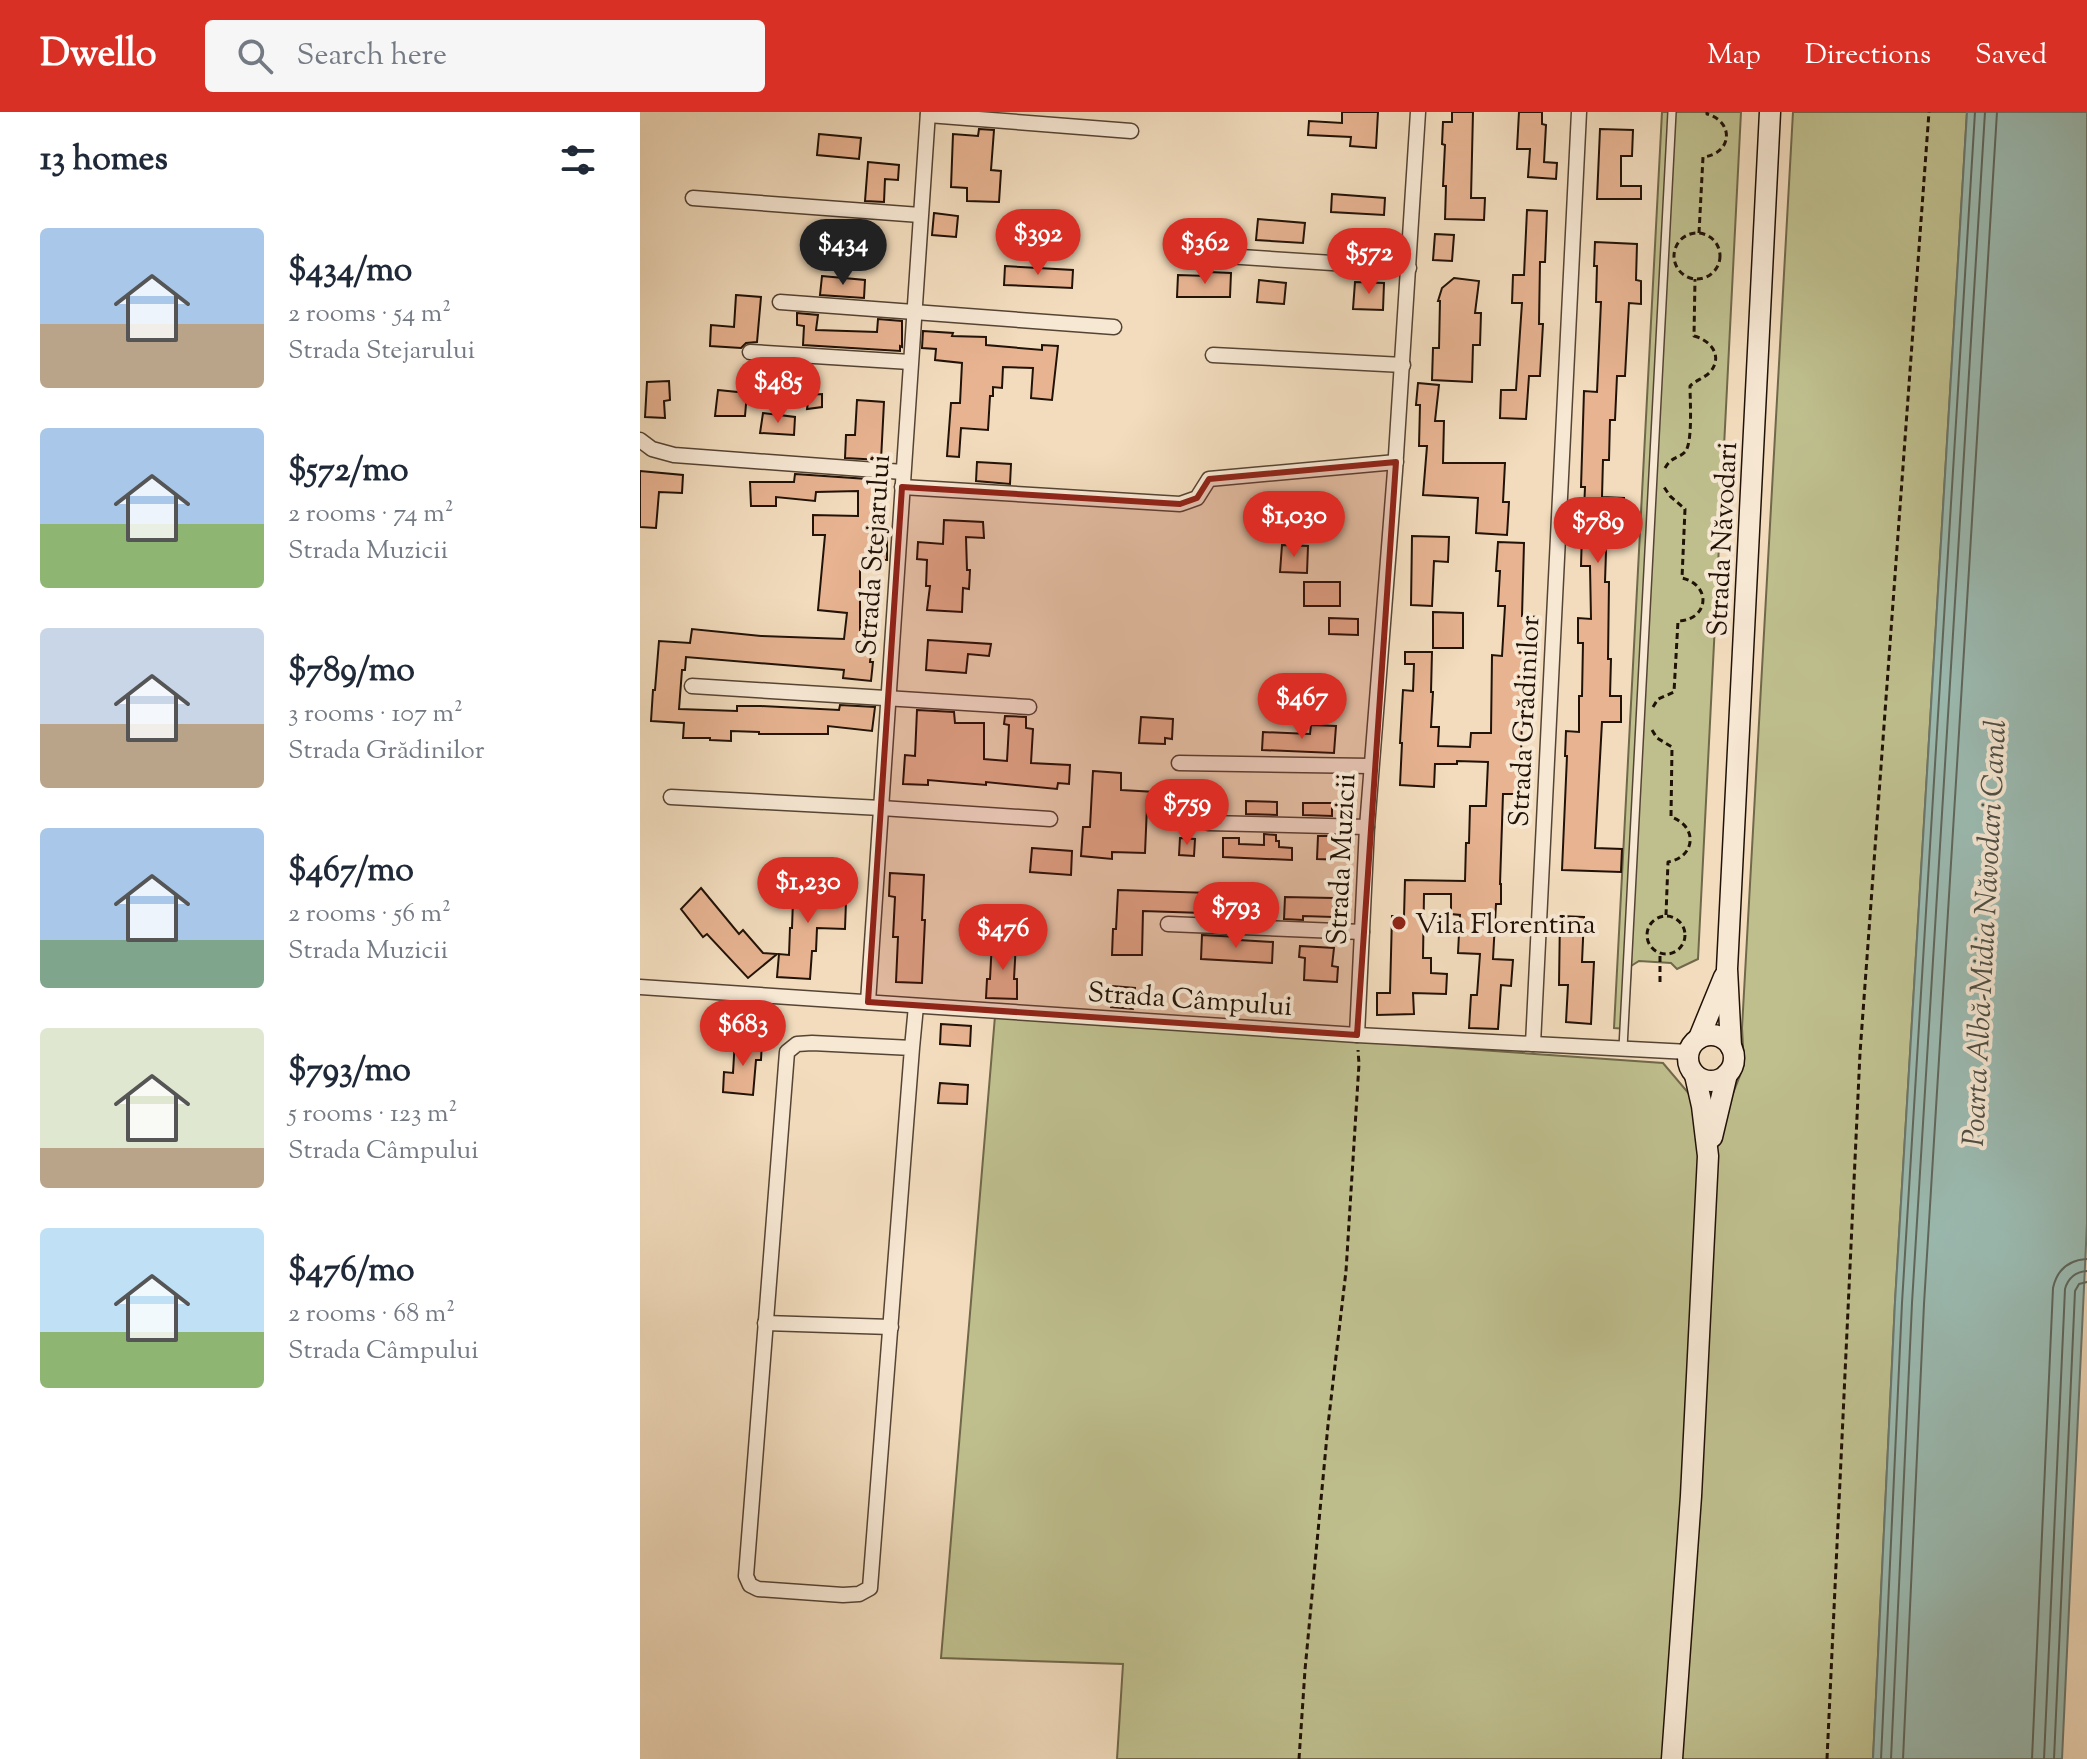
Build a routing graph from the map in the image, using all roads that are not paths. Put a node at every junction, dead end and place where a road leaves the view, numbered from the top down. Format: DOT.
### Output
graph roads {
  1 [pos="1418,112"];
  2 [pos="1579,112"];
  3 [pos="1672,112"];
  4 [pos="1770,112"];
  5 [pos="928,114"];
  6 [pos="1131,131"];
  7 [pos="693,198"];
  8 [pos="920,215"];
  9 [pos="1180,253"];
  10 [pos="1409,268"];
  11 [pos="780,302"];
  12 [pos="913,311"];
  13 [pos="1114,327"];
  14 [pos="750,352"];
  15 [pos="1213,355"];
  16 [pos="910,362"];
  17 [pos="1403,365"];
  18 [pos="640,440"];
  19 [pos="1396,462"];
  20 [pos="903,472"];
  21 [pos="902,487"];
  22 [pos="692,686"];
  23 [pos="888,698"];
  24 [pos="1029,707"];
  25 [pos="1179,763"];
  26 [pos="1371,766"];
  27 [pos="671,797"];
  28 [pos="881,808"];
  29 [pos="1050,819"];
  30 [pos="1208,823"];
  31 [pos="1367,827"];
  32 [pos="1168,924"];
  33 [pos="1362,932"];
  34 [pos="1727,969"];
  35 [pos="640,987"];
  36 [pos="868,1002"];
  37 [pos="916,1006"];
  38 [pos="1357,1035"];
  39 [pos="1533,1044"];
  40 [pos="1694,1045"];
  41 [pos="1731,1047"];
  42 [pos="912,1048"];
  43 [pos="1623,1048"];
  44 [pos="1727,1074"];
  45 [pos="1695,1075"];
  46 [pos="1708,1152"];
  47 [pos="765,1323"];
  48 [pos="891,1327"];
  49 [pos="1672,1759"];
  1 -- 10 [label="street, Strada Muzicii"];
  2 -- 39 [label="street, Strada Grădinilor"];
  3 -- 43 [label="lane"];
  4 -- 34 [label="main road, Strada Năvodari"];
  5 -- 6 [label="street"];
  5 -- 8 [label="street, Strada Stejarului"];
  7 -- 8 [label="street"];
  8 -- 12 [label="street, Strada Stejarului"];
  9 -- 10 [label="street"];
  10 -- 17 [label="street, Strada Muzicii"];
  11 -- 12 [label="street"];
  12 -- 13 [label="street"];
  12 -- 16 [label="street, Strada Stejarului"];
  14 -- 16 [label="street"];
  15 -- 17 [label="street"];
  16 -- 20 [label="street, Strada Stejarului"];
  17 -- 19 [label="street, Strada Muzicii"];
  18 -- 20 [label="street"];
  19 -- 21 [label="street"];
  19 -- 26 [label="street, Strada Muzicii"];
  20 -- 21 [label="street, Strada Stejarului"];
  21 -- 23 [label="street, Strada Stejarului"];
  22 -- 23 [label="street"];
  23 -- 24 [label="street"];
  23 -- 28 [label="street, Strada Stejarului"];
  25 -- 26 [label="street"];
  26 -- 31 [label="street, Strada Muzicii"];
  27 -- 28 [label="street"];
  28 -- 29 [label="street"];
  28 -- 36 [label="street, Strada Stejarului"];
  30 -- 31 [label="street"];
  31 -- 33 [label="street, Strada Muzicii"];
  32 -- 33 [label="street"];
  33 -- 38 [label="street, Strada Muzicii"];
  34 -- 40 [label="main road, Strada Năvodari"];
  34 -- 41 [label="main road, Strada Năvodari"];
  35 -- 36 [label="street, Strada Câmpului"];
  36 -- 37 [label="street, Strada Câmpului"];
  37 -- 38 [label="street, Strada Câmpului"];
  37 -- 42 [label="street"];
  38 -- 39 [label="street, Strada Câmpului"];
  39 -- 43 [label="street, Strada Câmpului"];
  40 -- 41 [label="main road"];
  40 -- 43 [label="street, Strada Câmpului"];
  40 -- 45 [label="main road"];
  41 -- 44 [label="main road"];
  42 -- 47 [label="street"];
  42 -- 48 [label="street"];
  44 -- 45 [label="main road"];
  44 -- 46 [label="main road"];
  45 -- 46 [label="main road"];
  46 -- 49 [label="main road"];
  47 -- 48 [label="street"];
  47 -- 48 [label="street"];
}
